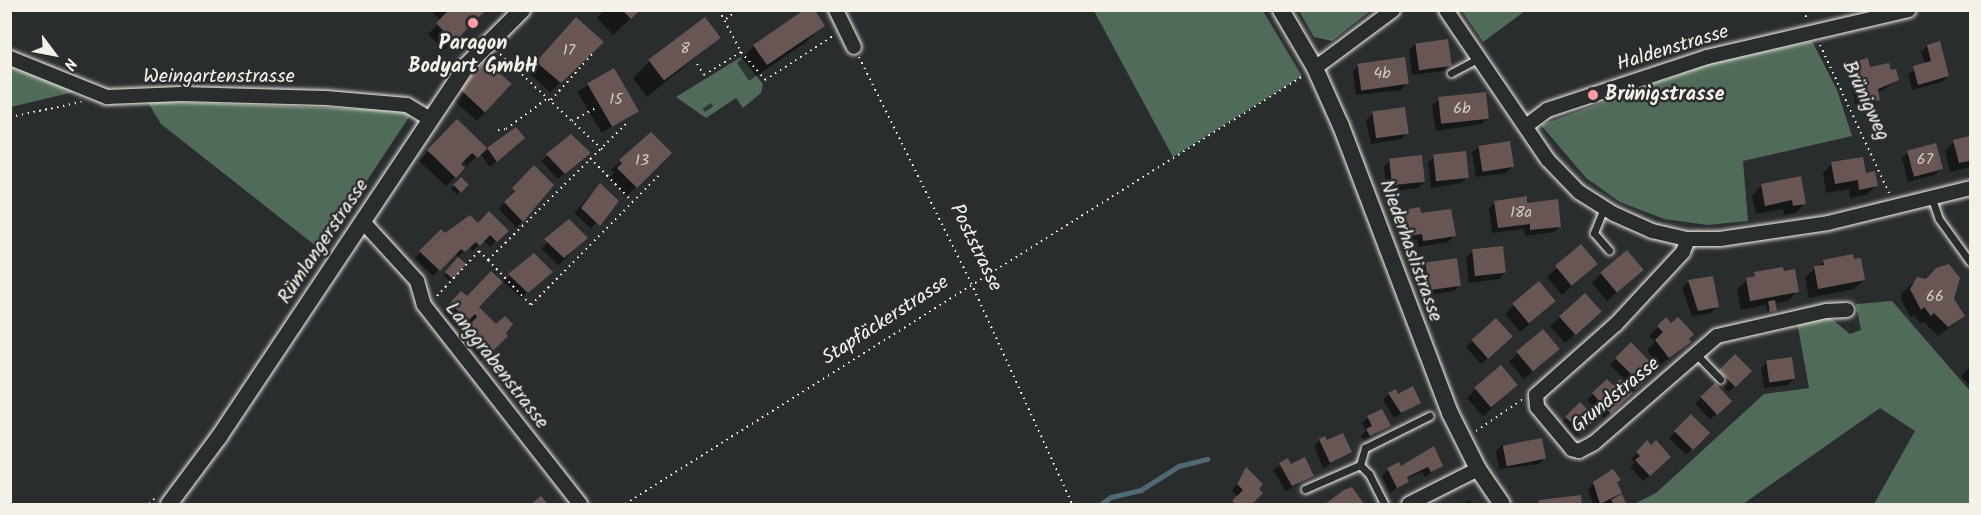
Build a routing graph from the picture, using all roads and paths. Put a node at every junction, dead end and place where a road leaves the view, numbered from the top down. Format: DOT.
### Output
graph roads {
  1 [pos="522,10"];
  2 [pos="719,10"];
  3 [pos="737,10"];
  4 [pos="836,10"];
  5 [pos="1281,10"];
  6 [pos="1393,10"];
  7 [pos="1446,10"];
  8 [pos="1803,10"];
  9 [pos="1909,10"];
  10 [pos="726,19"];
  11 [pos="846,30"];
  12 [pos="1813,32"];
  13 [pos="854,47"];
  14 [pos="494,48"];
  15 [pos="595,51"];
  16 [pos="741,52"];
  17 [pos="10,58"];
  18 [pos="1479,58"];
  19 [pos="697,64"];
  20 [pos="1315,68"];
  21 [pos="1451,73"];
  22 [pos="106,97"];
  23 [pos="549,100"];
  24 [pos="595,108"];
  25 [pos="10,117"];
  26 [pos="430,119"];
  27 [pos="572,121"];
  28 [pos="627,123"];
  29 [pos="1526,126"];
  30 [pos="498,130"];
  31 [pos="603,150"];
  32 [pos="590,158"];
  33 [pos="659,174"];
  34 [pos="1971,188"];
  35 [pos="1932,199"];
  36 [pos="633,201"];
  37 [pos="1604,208"];
  38 [pos="1894,208"];
  39 [pos="364,223"];
  40 [pos="1688,239"];
  41 [pos="1609,250"];
  42 [pos="488,260"];
  43 [pos="1971,262"];
  44 [pos="971,283"];
  45 [pos="424,305"];
  46 [pos="1847,310"];
  47 [pos="1696,354"];
  48 [pos="1720,380"];
  49 [pos="1536,395"];
  50 [pos="1429,416"];
  51 [pos="1462,438"];
  52 [pos="1360,465"];
  53 [pos="1478,469"];
  54 [pos="1305,489"];
  55 [pos="169,504"];
  56 [pos="580,504"];
  57 [pos="625,504"];
  58 [pos="1072,504"];
  59 [pos="1384,504"];
  60 [pos="1409,504"];
  61 [pos="1502,504"];
  1 -- 26 [label="street, Rümlangerstrasse"];
  2 -- 10 [label="path"];
  3 -- 10 [label="path"];
  4 -- 11 [label="street"];
  5 -- 20 [label="street, Niederhaslistrasse"];
  6 -- 20 [label="street"];
  7 -- 18 [label="street"];
  8 -- 12 [label="path, Brünigweg"];
  9 -- 12 [label="street, Haldenstrasse"];
  10 -- 16 [label="path"];
  11 -- 13 [label="street"];
  11 -- 16 [label="path"];
  12 -- 29 [label="street, Haldenstrasse"];
  12 -- 38 [label="path, Brünigweg"];
  13 -- 44 [label="path, Poststrasse"];
  14 -- 23 [label="path"];
  15 -- 23 [label="path"];
  16 -- 19 [label="path"];
  17 -- 22 [label="street, Weingartenstrasse"];
  18 -- 21 [label="lane"];
  18 -- 29 [label="street"];
  20 -- 44 [label="path, Stapfäckerstrasse"];
  20 -- 51 [label="street, Niederhaslistrasse"];
  22 -- 25 [label="path"];
  22 -- 26 [label="street, Weingartenstrasse"];
  23 -- 27 [label="path"];
  23 -- 30 [label="path"];
  24 -- 27 [label="path"];
  26 -- 39 [label="street, Rümlangerstrasse"];
  27 -- 31 [label="path"];
  28 -- 31 [label="path"];
  29 -- 37 [label="street"];
  31 -- 32 [label="path"];
  32 -- 36 [label="path"];
  32 -- 42 [label="path"];
  33 -- 36 [label="path"];
  34 -- 35 [label="street"];
  35 -- 38 [label="street"];
  35 -- 43 [label="lane"];
  36 -- 42 [label="path"];
  37 -- 40 [label="street"];
  37 -- 41 [label="lane"];
  38 -- 40 [label="street"];
  39 -- 45 [label="street, Langgrabenstrasse"];
  39 -- 55 [label="street, Rümlangerstrasse"];
  40 -- 49 [label="street"];
  42 -- 45 [label="path"];
  44 -- 57 [label="path, Stapfäckerstrasse"];
  44 -- 58 [label="path, Poststrasse"];
  45 -- 56 [label="street, Langgrabenstrasse"];
  46 -- 47 [label="street, Grundstrasse"];
  47 -- 48 [label="lane"];
  47 -- 49 [label="street, Grundstrasse"];
  49 -- 51 [label="path"];
  50 -- 52 [label="lane"];
  51 -- 53 [label="street, Niederhaslistrasse"];
  52 -- 54 [label="lane"];
  52 -- 59 [label="lane"];
  53 -- 60 [label="street"];
  53 -- 61 [label="street, Niederhaslistrasse"];
}
